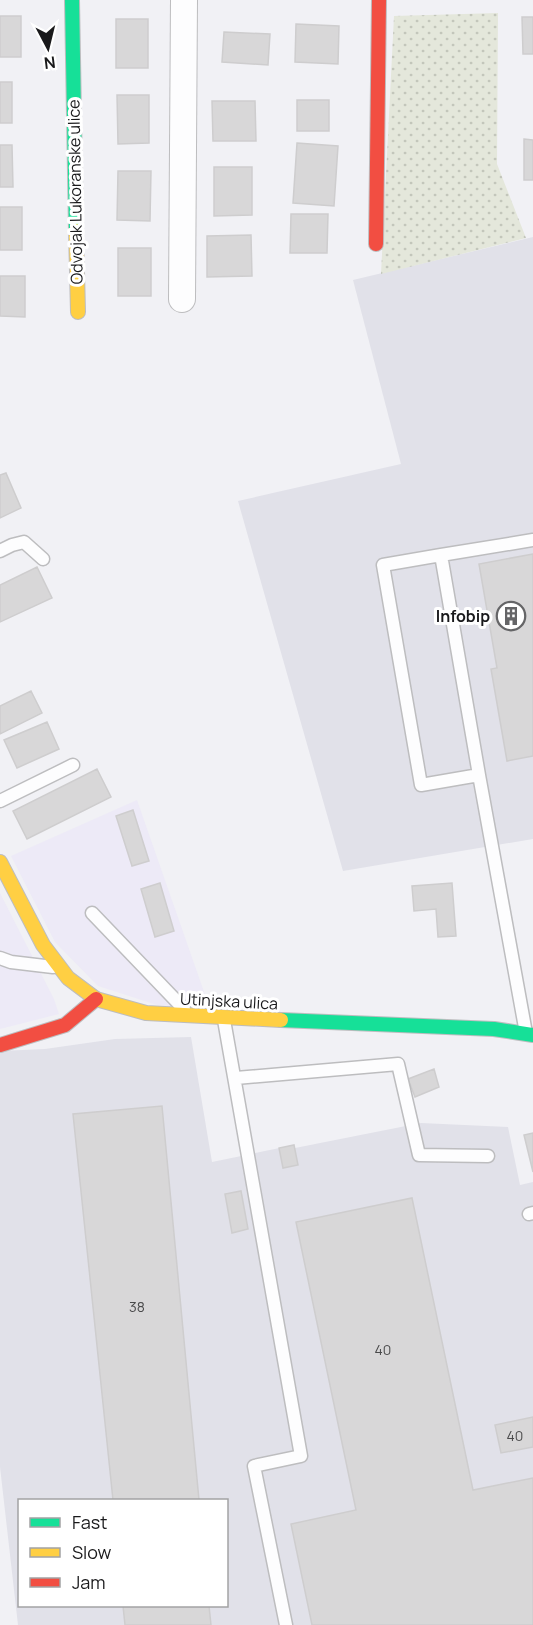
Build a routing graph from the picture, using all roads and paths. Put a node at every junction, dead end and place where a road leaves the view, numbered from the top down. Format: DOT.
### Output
graph roads {
  1 [pos="72,0"];
  2 [pos="184,0"];
  3 [pos="380,0"];
  4 [pos="376,244"];
  5 [pos="182,299"];
  6 [pos="78,312"];
  7 [pos="533,540"];
  8 [pos="0,551"];
  9 [pos="441,555"];
  10 [pos="43,559"];
  11 [pos="74,765"];
  12 [pos="479,775"];
  13 [pos="0,801"];
  14 [pos="0,861"];
  15 [pos="92,913"];
  16 [pos="0,958"];
  17 [pos="60,968"];
  18 [pos="96,999"];
  19 [pos="191,1016"];
  20 [pos="224,1018"];
  21 [pos="530,1034"];
  22 [pos="0,1045"];
  23 [pos="236,1078"];
  24 [pos="488,1155"];
  25 [pos="286,1625"];
  1 -- 6 [label="street, Odvojak Lukoranske ulice"];
  2 -- 5 [label="street"];
  3 -- 4 [label="street"];
  7 -- 9 [label="lane"];
  8 -- 10 [label="lane"];
  9 -- 12 [label="lane"];
  9 -- 12 [label="lane"];
  11 -- 13 [label="lane"];
  12 -- 21 [label="lane"];
  14 -- 17 [label="street, Utinjska ulica"];
  15 -- 19 [label="lane"];
  16 -- 17 [label="lane"];
  17 -- 18 [label="street, Utinjska ulica"];
  18 -- 19 [label="street, Utinjska ulica"];
  18 -- 22 [label="street"];
  19 -- 20 [label="street, Utinjska ulica"];
  20 -- 21 [label="street, Utinjska ulica"];
  20 -- 23 [label="lane"];
  23 -- 24 [label="lane"];
  23 -- 25 [label="lane"];
}
